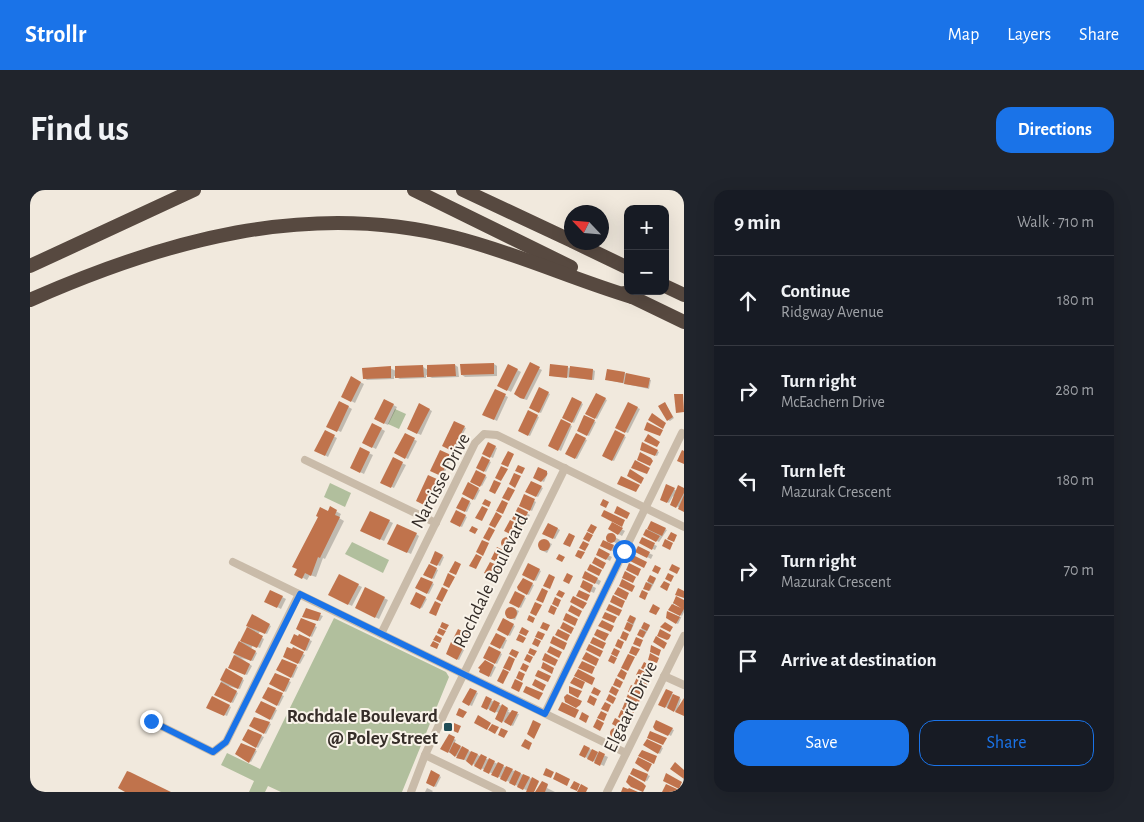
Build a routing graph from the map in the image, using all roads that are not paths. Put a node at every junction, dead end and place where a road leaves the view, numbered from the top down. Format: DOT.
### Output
graph roads {
  1 [pos="194,190"];
  2 [pos="463,190"];
  3 [pos="421,193"];
  4 [pos="564,238"];
  5 [pos="590,250"];
  6 [pos="30,266"];
  7 [pos="624,266"];
  8 [pos="669,288"];
  9 [pos="684,294"];
  10 [pos="632,297"];
  11 [pos="30,300"];
  12 [pos="684,322"];
  13 [pos="684,434"];
  14 [pos="306,460"];
  15 [pos="565,468"];
  16 [pos="645,508"];
  17 [pos="436,523"];
  18 [pos="684,527"];
  19 [pos="233,562"];
  20 [pos="300,594"];
  21 [pos="381,634"];
  22 [pos="684,636"];
  23 [pos="463,674"];
  24 [pos="664,676"];
  25 [pos="684,686"];
  26 [pos="545,714"];
  27 [pos="151,721"];
  28 [pos="626,753"];
  29 [pos="425,754"];
  30 [pos="411,792"];
  31 [pos="502,792"];
  32 [pos="608,792"];
  1 -- 6 [label="highway"];
  2 -- 4 [label="highway"];
  3 -- 10 [label="highway"];
  5 -- 7 [label="highway"];
  8 -- 9 [label="highway"];
  10 -- 11 [label="highway"];
  10 -- 12 [label="highway"];
  13 -- 16 [label="street"];
  14 -- 17 [label="street"];
  15 -- 16 [label="street, Narcisse Drive"];
  15 -- 17 [label="street, Narcisse Drive"];
  15 -- 23 [label="street, Rochdale Boulevard"];
  16 -- 18 [label="street, Narcisse Drive"];
  16 -- 26 [label="street"];
  17 -- 21 [label="street, Narcisse Drive"];
  19 -- 20 [label="street"];
  20 -- 21 [label="street"];
  20 -- 27 [label="street"];
  21 -- 23 [label="street"];
  22 -- 24 [label="street, Elgaard Drive"];
  23 -- 26 [label="street"];
  23 -- 29 [label="street, Rochdale Boulevard"];
  24 -- 25 [label="street"];
  24 -- 28 [label="street, Elgaard Drive"];
  26 -- 28 [label="street"];
  28 -- 32 [label="street, Elgaard Drive"];
  29 -- 30 [label="street, Rochdale Boulevard"];
  29 -- 31 [label="street"];
}
